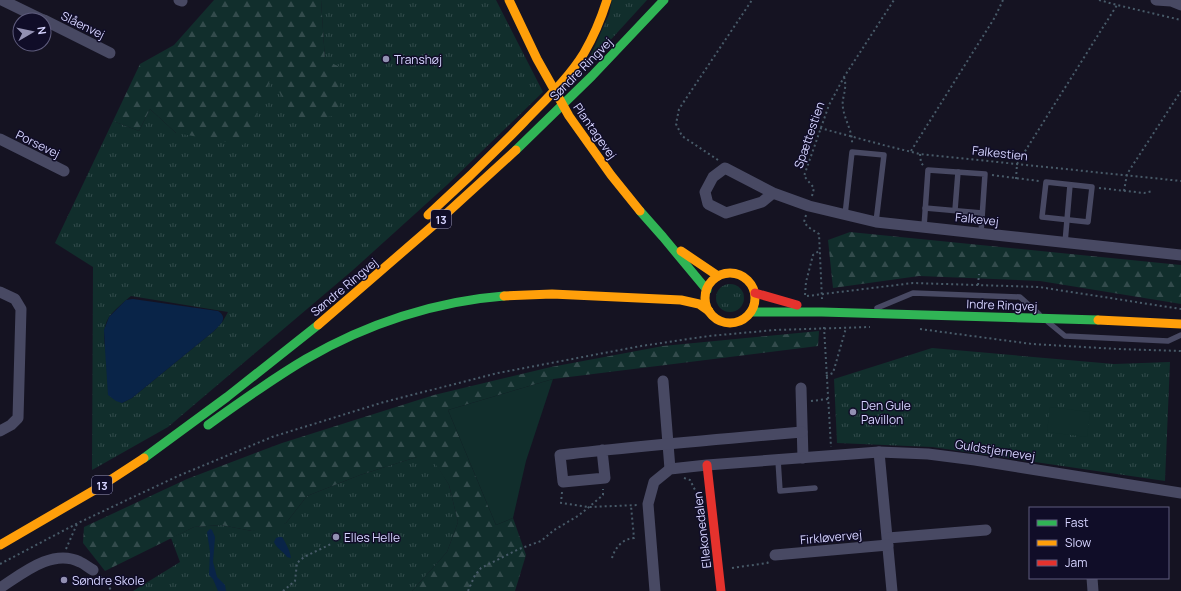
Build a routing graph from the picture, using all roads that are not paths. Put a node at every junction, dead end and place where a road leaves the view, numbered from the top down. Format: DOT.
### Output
graph roads {
  1 [pos="2,0"];
  2 [pos="509,0"];
  3 [pos="607,0"];
  4 [pos="664,0"];
  5 [pos="1156,0"];
  6 [pos="1181,5"];
  7 [pos="27,12"];
  8 [pos="52,24"];
  9 [pos="110,53"];
  10 [pos="0,139"];
  11 [pos="64,171"];
  12 [pos="958,172"];
  13 [pos="1070,184"];
  14 [pos="774,193"];
  15 [pos="925,208"];
  16 [pos="955,210"];
  17 [pos="982,212"];
  18 [pos="845,215"];
  19 [pos="423,219"];
  20 [pos="1067,220"];
  21 [pos="876,222"];
  22 [pos="924,227"];
  23 [pos="981,233"];
  24 [pos="668,242"];
  25 [pos="1064,242"];
  26 [pos="1181,255"];
  27 [pos="718,276"];
  28 [pos="707,290"];
  29 [pos="0,292"];
  30 [pos="755,294"];
  31 [pos="336,298"];
  32 [pos="709,311"];
  33 [pos="751,312"];
  34 [pos="822,312"];
  35 [pos="865,313"];
  36 [pos="1044,318"];
  37 [pos="1181,324"];
  38 [pos="1181,335"];
  39 [pos="663,381"];
  40 [pos="801,388"];
  41 [pos="200,417"];
  42 [pos="202,429"];
  43 [pos="0,431"];
  44 [pos="802,432"];
  45 [pos="669,444"];
  46 [pos="602,450"];
  47 [pos="879,452"];
  48 [pos="803,458"];
  49 [pos="778,460"];
  50 [pos="150,465"];
  51 [pos="707,465"];
  52 [pos="670,469"];
  53 [pos="815,488"];
  54 [pos="1181,493"];
  55 [pos="986,530"];
  56 [pos="888,542"];
  57 [pos="0,546"];
  58 [pos="775,555"];
  59 [pos="93,570"];
  60 [pos="1092,579"];
  61 [pos="0,588"];
  62 [pos="656,591"];
  63 [pos="721,591"];
  64 [pos="892,591"];
  65 [pos="1093,591"];
  1 -- 7 [label="street, Slåenvej"];
  2 -- 24 [label="main road, Plantagevej"];
  3 -- 19 [label="main road"];
  4 -- 41 [label="main road, Søndre Ringvej / 13"];
  5 -- 6 [label="street"];
  8 -- 9 [label="street, Slåenvej"];
  10 -- 11 [label="street, Porsevej"];
  12 -- 15 [label="lane"];
  12 -- 16 [label="lane"];
  12 -- 17 [label="lane"];
  13 -- 20 [label="lane"];
  13 -- 20 [label="lane"];
  13 -- 20 [label="lane"];
  14 -- 14 [label="street, Falkevej"];
  14 -- 18 [label="street, Falkevej"];
  15 -- 16 [label="lane"];
  15 -- 22 [label="lane"];
  16 -- 17 [label="lane"];
  17 -- 23 [label="lane"];
  18 -- 21 [label="street, Falkevej"];
  18 -- 21 [label="lane"];
  20 -- 25 [label="lane"];
  21 -- 22 [label="street, Falkevej"];
  22 -- 23 [label="street, Falkevej"];
  23 -- 25 [label="street, Falkevej"];
  24 -- 27 [label="main road, Plantagevej"];
  24 -- 28 [label="main road, Plantagevej"];
  25 -- 26 [label="street, Falkevej"];
  27 -- 28 [label="main road"];
  27 -- 30 [label="main road"];
  28 -- 32 [label="main road"];
  29 -- 43 [label="street"];
  30 -- 33 [label="main road"];
  30 -- 34 [label="main road, Indre Ringvej"];
  31 -- 41 [label="main road"];
  32 -- 33 [label="main road"];
  32 -- 42 [label="main road"];
  33 -- 34 [label="main road, Indre Ringvej"];
  34 -- 35 [label="main road, Indre Ringvej"];
  35 -- 36 [label="main road, Indre Ringvej"];
  35 -- 36 [label="lane"];
  36 -- 37 [label="main road, Indre Ringvej"];
  36 -- 38 [label="lane"];
  39 -- 45 [label="street"];
  40 -- 44 [label="street"];
  41 -- 57 [label="main road, Søndre Ringvej / 13"];
  44 -- 45 [label="street"];
  44 -- 48 [label="street"];
  45 -- 46 [label="street"];
  45 -- 52 [label="street"];
  46 -- 46 [label="street"];
  47 -- 48 [label="street, Guldstjernevej"];
  47 -- 54 [label="street, Guldstjernevej"];
  47 -- 56 [label="street"];
  48 -- 49 [label="street, Guldstjernevej"];
  49 -- 51 [label="street, Guldstjernevej"];
  49 -- 53 [label="lane"];
  50 -- 57 [label="main road"];
  51 -- 52 [label="street, Guldstjernevej"];
  51 -- 63 [label="main road, Ellekonedalen"];
  52 -- 62 [label="street"];
  55 -- 56 [label="street, Firkløvervej"];
  56 -- 58 [label="street, Firkløvervej"];
  56 -- 64 [label="street"];
  59 -- 61 [label="street"];
  60 -- 65 [label="street"];
}
